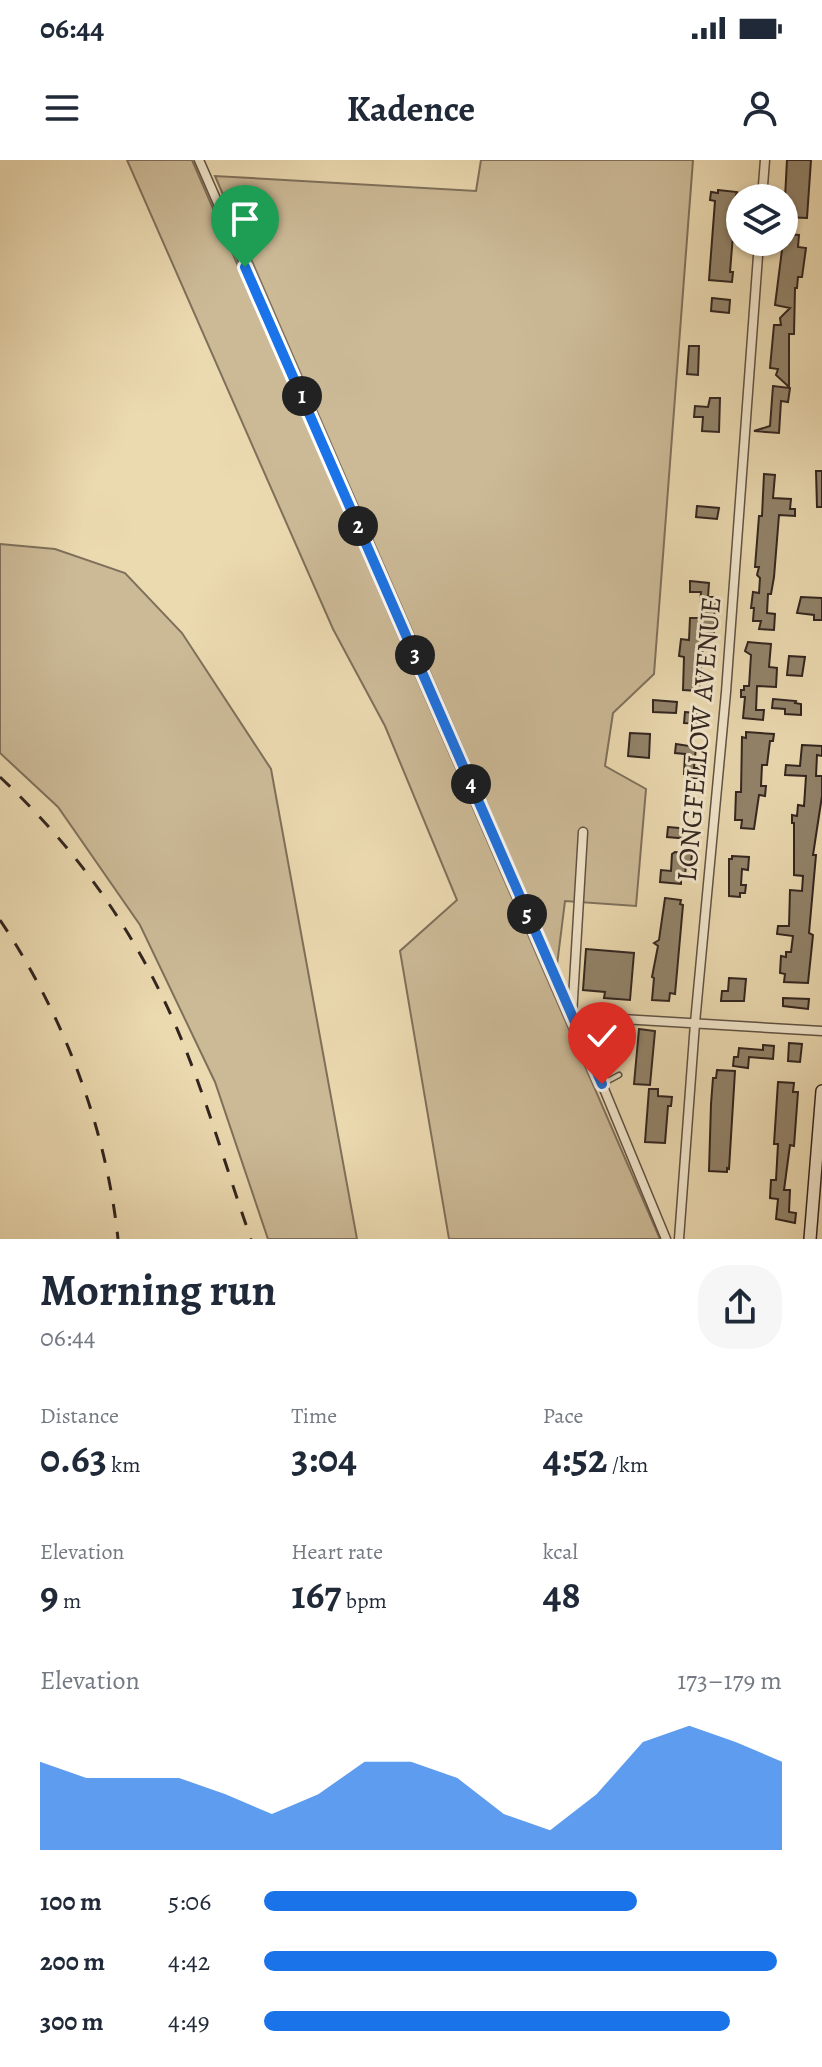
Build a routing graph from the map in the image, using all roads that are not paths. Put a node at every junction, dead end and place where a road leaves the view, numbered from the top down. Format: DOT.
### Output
graph roads {
  1 [pos="199,160"];
  2 [pos="765,160"];
  3 [pos="763,184"];
  4 [pos="758,256"];
  5 [pos="583,832"];
  6 [pos="572,1016"];
  7 [pos="623,1019"];
  8 [pos="695,1023"];
  9 [pos="622,1030"];
  10 [pos="822,1031"];
  11 [pos="619,1075"];
  12 [pos="602,1084"];
  13 [pos="822,1091"];
  14 [pos="666,1239"];
  15 [pos="679,1239"];
  16 [pos="810,1239"];
  1 -- 6 [label="street"];
  2 -- 3 [label="street"];
  4 -- 8 [label="street, LONGFELLOW AVENUE"];
  5 -- 6 [label="street"];
  6 -- 7 [label="street"];
  6 -- 12 [label="street"];
  7 -- 8 [label="street"];
  7 -- 9 [label="lane"];
  8 -- 10 [label="street"];
  8 -- 15 [label="street, LONGFELLOW AVENUE"];
  11 -- 12 [label="lane"];
  12 -- 14 [label="street"];
  13 -- 16 [label="street"];
}
